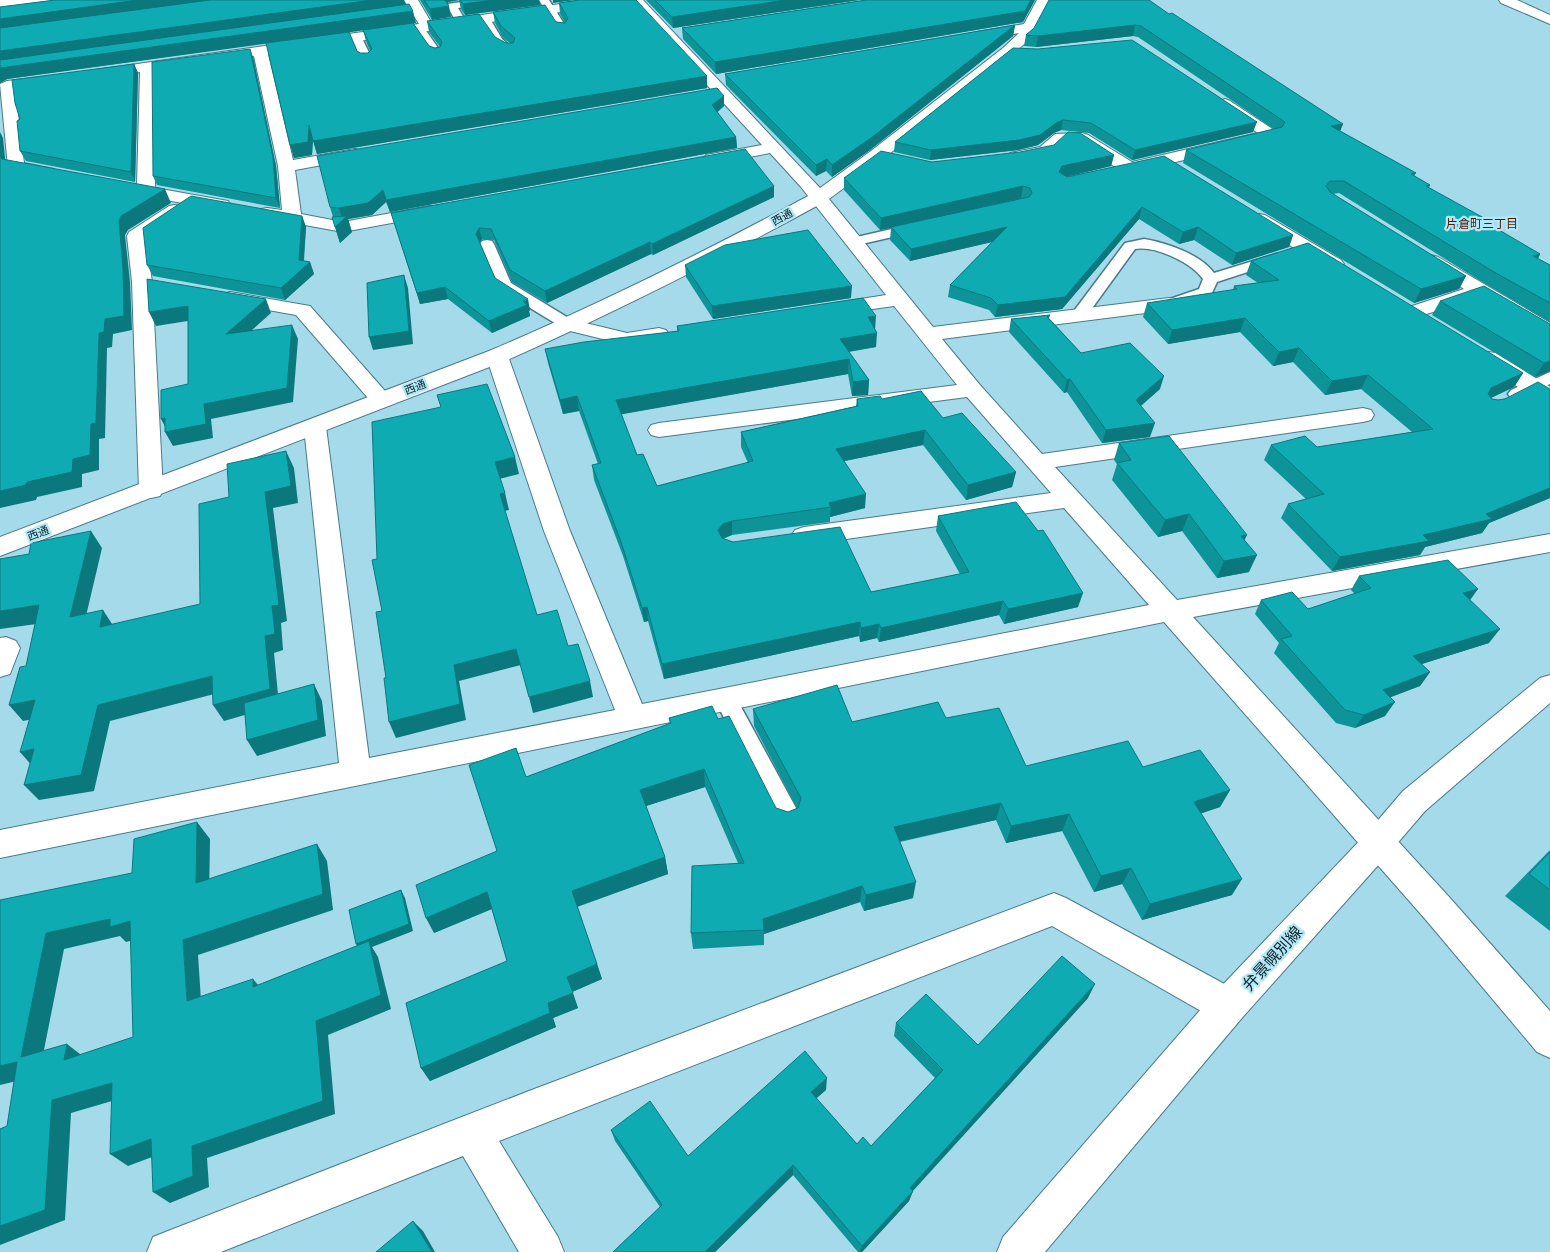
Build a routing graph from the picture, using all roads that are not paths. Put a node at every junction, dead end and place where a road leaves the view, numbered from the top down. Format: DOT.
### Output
graph roads {
  1 [pos="48,0"];
  2 [pos="497,0"];
  3 [pos="617,0"];
  4 [pos="636,0"];
  5 [pos="1044,0"];
  6 [pos="1506,0"];
  7 [pos="0,3"];
  8 [pos="547,5"];
  9 [pos="412,7"];
  10 [pos="485,18"];
  11 [pos="1550,20"];
  12 [pos="461,21"];
  13 [pos="422,27"];
  14 [pos="1030,27"];
  15 [pos="562,30"];
  16 [pos="687,32"];
  17 [pos="668,35"];
  18 [pos="356,36"];
  19 [pos="962,38"];
  20 [pos="260,50"];
  21 [pos="512,51"];
  22 [pos="1008,51"];
  23 [pos="1027,52"];
  24 [pos="437,55"];
  25 [pos="367,62"];
  26 [pos="147,67"];
  27 [pos="82,76"];
  28 [pos="63,78"];
  29 [pos="730,78"];
  30 [pos="3,86"];
  31 [pos="716,87"];
  32 [pos="702,96"];
  33 [pos="1214,97"];
  34 [pos="772,148"];
  35 [pos="373,151"];
  36 [pos="877,155"];
  37 [pos="894,159"];
  38 [pos="998,159"];
  39 [pos="1163,160"];
  40 [pos="694,162"];
  41 [pos="286,166"];
  42 [pos="1128,168"];
  43 [pos="1110,172"];
  44 [pos="62,176"];
  45 [pos="1188,176"];
  46 [pos="118,186"];
  47 [pos="146,192"];
  48 [pos="818,198"];
  49 [pos="191,200"];
  50 [pos="1240,207"];
  51 [pos="237,208"];
  52 [pos="440,209"];
  53 [pos="255,211"];
  54 [pos="292,217"];
  55 [pos="928,225"];
  56 [pos="853,242"];
  57 [pos="487,244"];
  58 [pos="1308,248"];
  59 [pos="1414,250"];
  60 [pos="1348,272"];
  61 [pos="1211,279"];
  62 [pos="1479,291"];
  63 [pos="208,294"];
  64 [pos="898,299"];
  65 [pos="1169,304"];
  66 [pos="811,312"];
  67 [pos="1079,315"];
  68 [pos="568,325"];
  69 [pos="1437,327"];
  70 [pos="676,332"];
  71 [pos="1550,332"];
  72 [pos="929,334"];
  73 [pos="1469,347"];
  74 [pos="497,356"];
  75 [pos="1550,377"];
  76 [pos="1532,386"];
  77 [pos="972,390"];
  78 [pos="1550,397"];
  79 [pos="382,400"];
  80 [pos="1498,403"];
  81 [pos="1364,415"];
  82 [pos="315,427"];
  83 [pos="659,430"];
  84 [pos="1037,462"];
  85 [pos="151,490"];
  86 [pos="1070,499"];
  87 [pos="781,539"];
  88 [pos="1550,543"];
  89 [pos="0,547"];
  90 [pos="1172,611"];
  91 [pos="0,649"];
  92 [pos="0,666"];
  93 [pos="1550,686"];
  94 [pos="726,700"];
  95 [pos="633,719"];
  96 [pos="356,774"];
  97 [pos="786,816"];
  98 [pos="1378,843"];
  99 [pos="0,844"];
  100 [pos="1228,1006"];
  101 [pos="1550,1039"];
  102 [pos="472,1133"];
  103 [pos="168,1252"];
  104 [pos="543,1252"];
  105 [pos="1018,1252"];
  1 -- 7 [label="street"];
  2 -- 12 [label="lane"];
  3 -- 8 [label="street"];
  4 -- 17 [label="street"];
  5 -- 14 [label="street, 西通"];
  6 -- 11 [label="street"];
  8 -- 10 [label="street"];
  8 -- 15 [label="lane"];
  9 -- 13 [label="street"];
  10 -- 12 [label="street"];
  10 -- 21 [label="lane"];
  12 -- 13 [label="street"];
  13 -- 18 [label="street"];
  13 -- 24 [label="lane"];
  14 -- 19 [label="street"];
  14 -- 22 [label="street, 西通"];
  16 -- 17 [label="street"];
  17 -- 31 [label="street"];
  18 -- 20 [label="street"];
  18 -- 25 [label="lane"];
  20 -- 26 [label="street"];
  20 -- 41 [label="street"];
  22 -- 23 [label="street"];
  22 -- 36 [label="street, 西通"];
  26 -- 27 [label="street"];
  26 -- 47 [label="street"];
  28 -- 30 [label="street"];
  29 -- 31 [label="street"];
  30 -- 44 [label="street"];
  31 -- 32 [label="street"];
  31 -- 34 [label="street"];
  33 -- 39 [label="street"];
  34 -- 40 [label="street"];
  34 -- 48 [label="street"];
  35 -- 41 [label="street"];
  36 -- 37 [label="street"];
  36 -- 48 [label="street, 西通"];
  38 -- 42 [label="street"];
  39 -- 42 [label="street"];
  39 -- 45 [label="street"];
  41 -- 54 [label="street"];
  42 -- 43 [label="lane"];
  46 -- 47 [label="street"];
  47 -- 49 [label="street"];
  48 -- 56 [label="street"];
  48 -- 68 [label="street, 西通"];
  49 -- 51 [label="street"];
  49 -- 85 [label="street"];
  50 -- 58 [label="street"];
  52 -- 54 [label="street"];
  53 -- 54 [label="street"];
  55 -- 56 [label="lane"];
  56 -- 64 [label="street"];
  57 -- 68 [label="lane"];
  58 -- 60 [label="street"];
  58 -- 61 [label="lane"];
  59 -- 62 [label="street"];
  61 -- 65 [label="lane"];
  61 -- 67 [label="lane"];
  62 -- 69 [label="street"];
  62 -- 71 [label="street"];
  63 -- 79 [label="street"];
  64 -- 66 [label="street"];
  64 -- 72 [label="street"];
  65 -- 67 [label="street"];
  67 -- 72 [label="street"];
  68 -- 70 [label="street"];
  68 -- 74 [label="street, 西通"];
  72 -- 77 [label="street"];
  73 -- 76 [label="street"];
  74 -- 79 [label="street, 西通"];
  74 -- 95 [label="street"];
  75 -- 76 [label="lane"];
  76 -- 78 [label="street"];
  76 -- 80 [label="lane"];
  77 -- 83 [label="street"];
  77 -- 84 [label="street"];
  79 -- 82 [label="street, 西通"];
  81 -- 84 [label="street"];
  82 -- 85 [label="street, 西通"];
  82 -- 96 [label="street"];
  84 -- 86 [label="street"];
  85 -- 89 [label="street, 西通"];
  86 -- 87 [label="street"];
  86 -- 90 [label="street"];
  88 -- 90 [label="street"];
  90 -- 94 [label="street"];
  90 -- 98 [label="street"];
  91 -- 92 [label="street"];
  93 -- 98 [label="street, 弁景幌別線"];
  94 -- 95 [label="street"];
  94 -- 97 [label="lane"];
  95 -- 96 [label="street"];
  96 -- 99 [label="street"];
  98 -- 100 [label="street, 弁景幌別線"];
  98 -- 101 [label="street"];
  100 -- 102 [label="street"];
  100 -- 105 [label="street, 弁景幌別線"];
  102 -- 103 [label="street"];
  102 -- 104 [label="street"];
}
